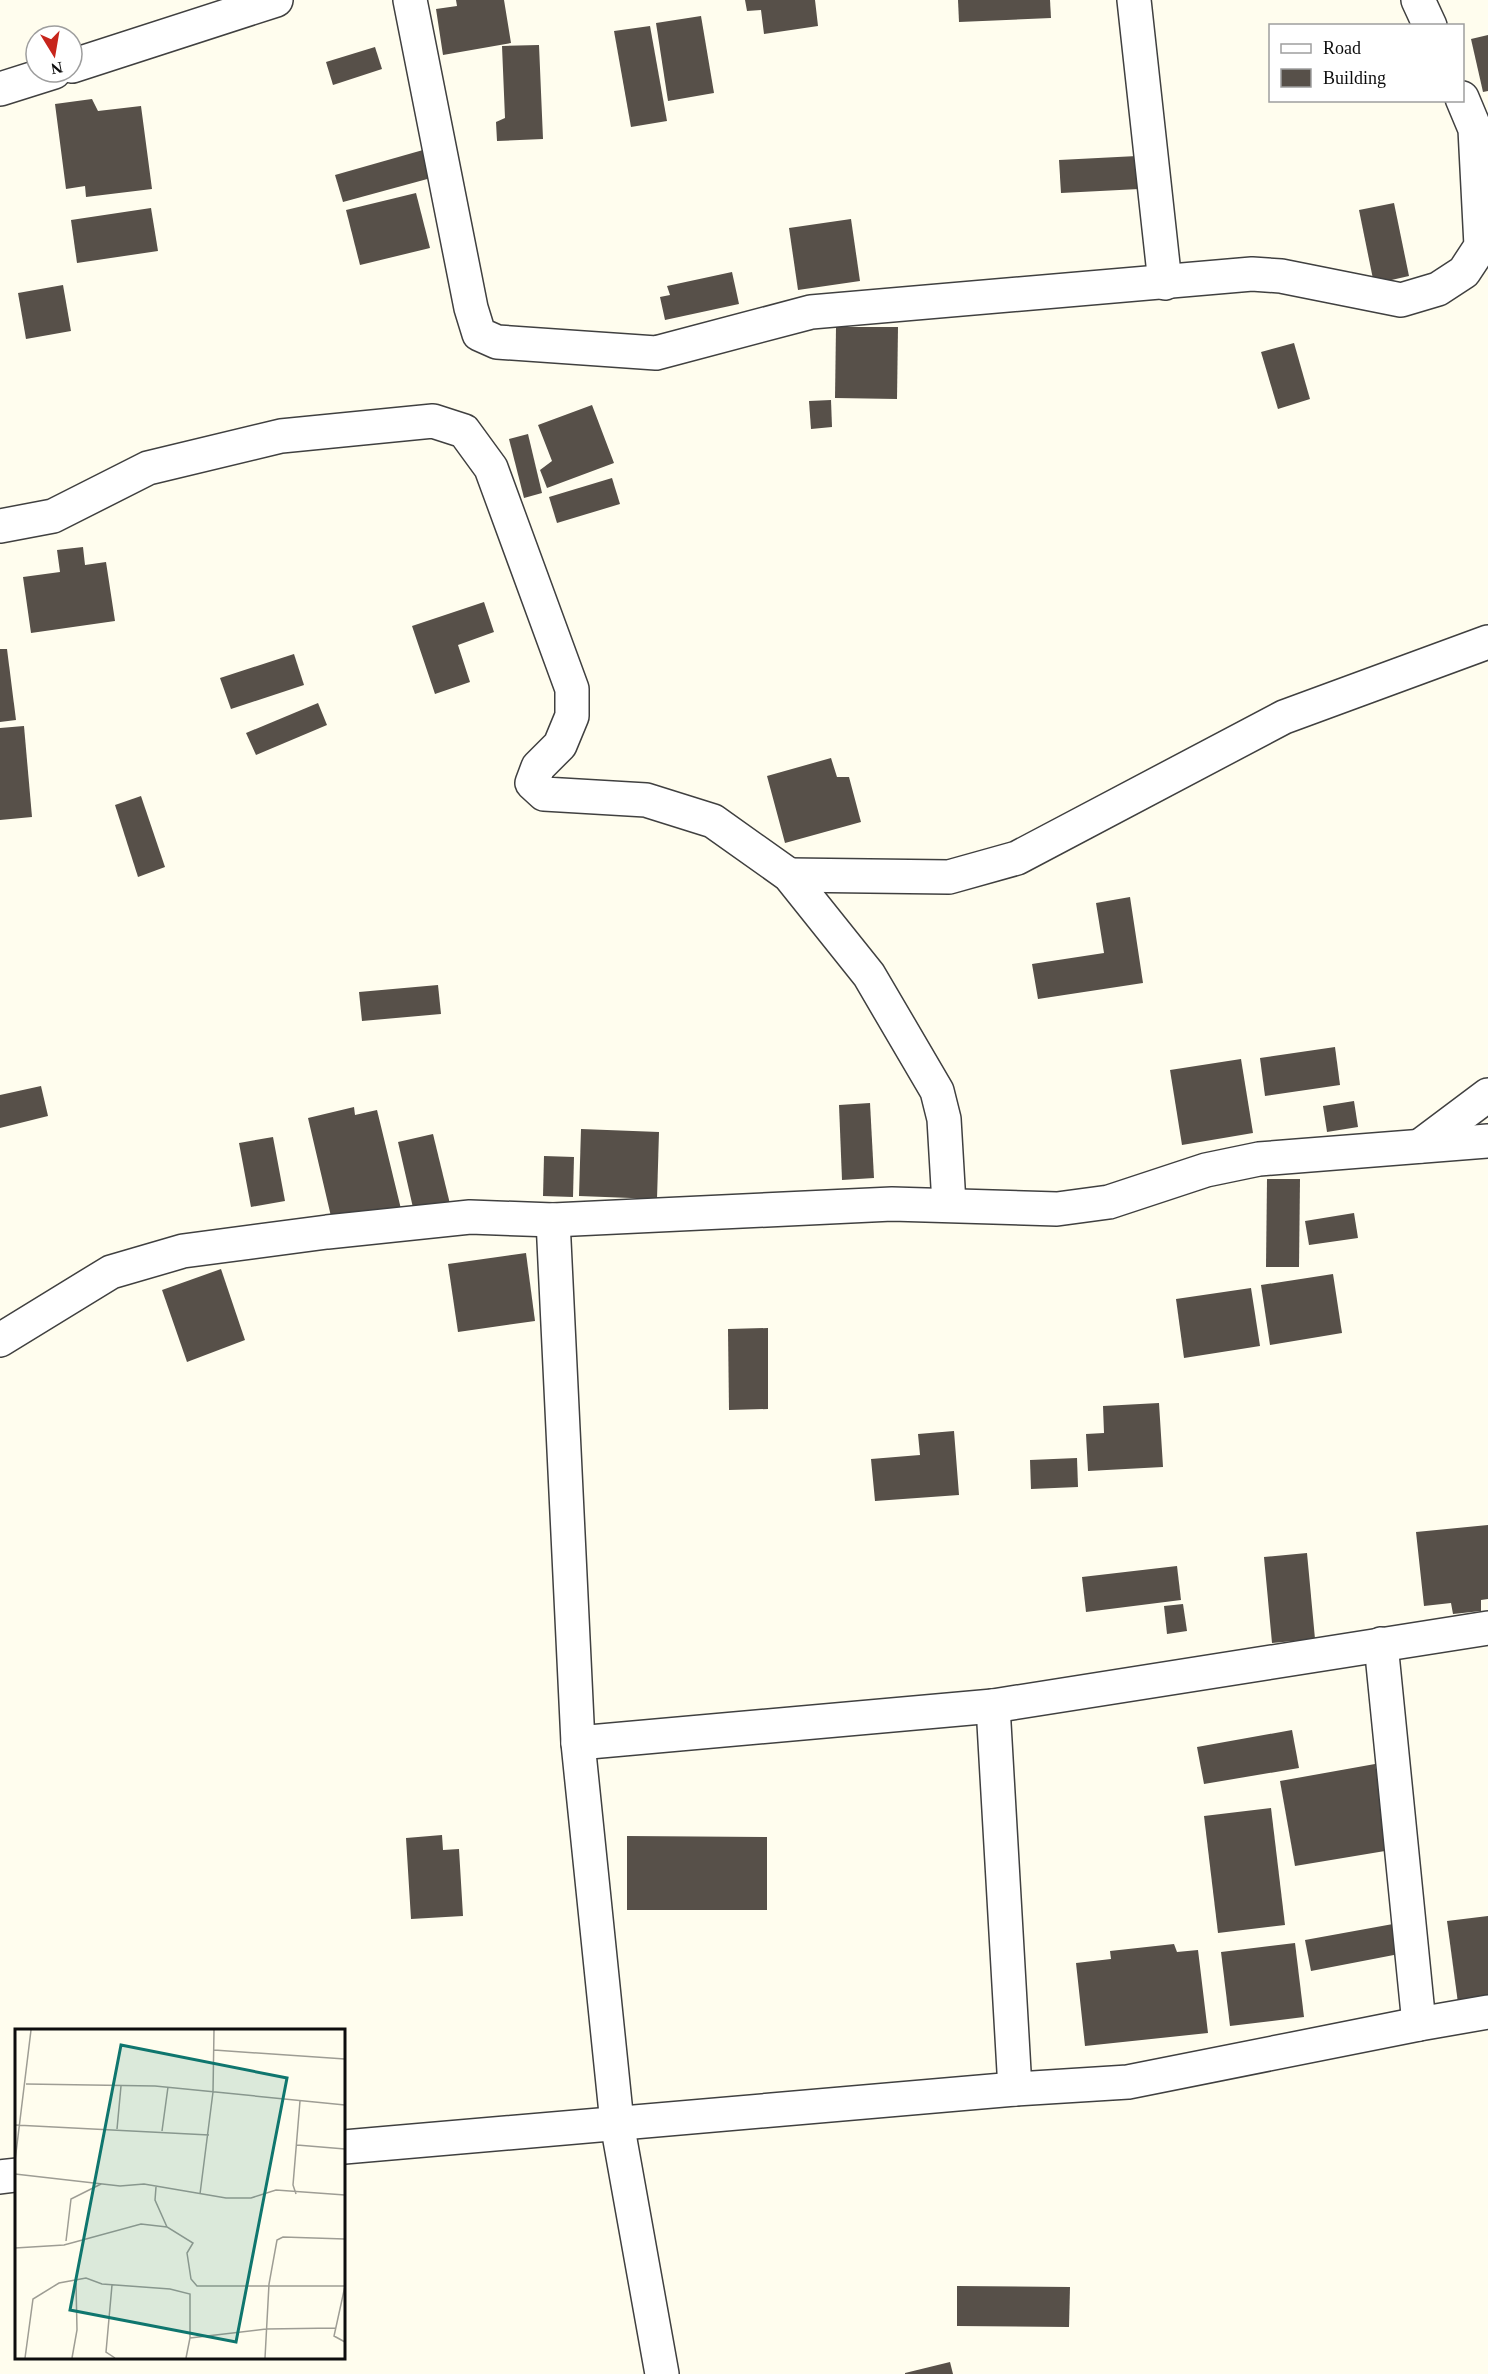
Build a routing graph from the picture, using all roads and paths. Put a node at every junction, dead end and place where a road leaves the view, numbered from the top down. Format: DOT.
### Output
graph roads {
  1 [pos="276,0"];
  2 [pos="410,0"];
  3 [pos="1134,0"];
  4 [pos="1418,0"];
  5 [pos="1429,24"];
  6 [pos="84,62"];
  7 [pos="24,81"];
  8 [pos="0,89"];
  9 [pos="1464,102"];
  10 [pos="1484,245"];
  11 [pos="1165,283"];
  12 [pos="0,526"];
  13 [pos="1488,642"];
  14 [pos="789,875"];
  15 [pos="1488,1095"];
  16 [pos="1488,1141"];
  17 [pos="1420,1146"];
  18 [pos="949,1204"];
  19 [pos="553,1220"];
  20 [pos="0,1340"];
  21 [pos="1488,1628"];
  22 [pos="1381,1644"];
  23 [pos="993,1706"];
  24 [pos="578,1743"];
  25 [pos="1488,2012"];
  26 [pos="1419,2024"];
  27 [pos="1015,2089"];
  28 [pos="617,2122"];
  29 [pos="345,2147"];
  30 [pos="15,2175"];
  31 [pos="0,2177"];
  32 [pos="662,2374"];
  1 -- 6 [label="street"];
  2 -- 11 [label="street"];
  3 -- 11 [label="street"];
  4 -- 5 [label="street"];
  7 -- 8 [label="street"];
  9 -- 10 [label="street"];
  10 -- 11 [label="street"];
  12 -- 14 [label="street"];
  13 -- 14 [label="street"];
  14 -- 18 [label="street"];
  15 -- 17 [label="street"];
  16 -- 17 [label="street"];
  17 -- 18 [label="street"];
  18 -- 19 [label="street"];
  19 -- 20 [label="street"];
  19 -- 24 [label="street"];
  21 -- 22 [label="street"];
  22 -- 23 [label="street"];
  22 -- 26 [label="street"];
  23 -- 24 [label="street"];
  23 -- 27 [label="street"];
  24 -- 28 [label="street"];
  25 -- 26 [label="street"];
  26 -- 27 [label="street"];
  27 -- 28 [label="street"];
  28 -- 29 [label="street"];
  28 -- 32 [label="street"];
  30 -- 31 [label="street"];
}
